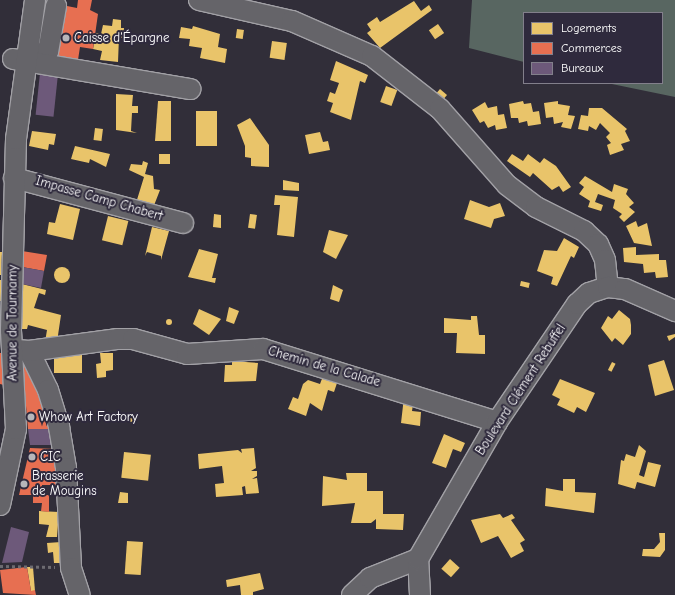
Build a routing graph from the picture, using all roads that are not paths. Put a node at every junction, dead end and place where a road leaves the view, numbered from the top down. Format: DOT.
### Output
graph roads {
  1 [pos="25,0"];
  2 [pos="35,0"];
  3 [pos="198,0"];
  4 [pos="56,6"];
  5 [pos="21,59"];
  6 [pos="190,89"];
  7 [pos="14,178"];
  8 [pos="183,223"];
  9 [pos="608,287"];
  10 [pos="675,311"];
  11 [pos="13,340"];
  12 [pos="497,422"];
  13 [pos="6,456"];
  14 [pos="0,505"];
  15 [pos="418,559"];
  16 [pos="80,595"];
  17 [pos="352,595"];
  18 [pos="420,595"];
  1 -- 5 [label="street, Avenue de Tournamy"];
  2 -- 5 [label="street, Avenue de Tournamy"];
  3 -- 9 [label="street"];
  4 -- 5 [label="street"];
  5 -- 6 [label="street"];
  5 -- 7 [label="street, Avenue de Tournamy"];
  7 -- 8 [label="street, Impasse Camp Chabert"];
  7 -- 11 [label="street, Avenue de Tournamy"];
  9 -- 10 [label="street, Boulevard Clément Rebuffel"];
  9 -- 12 [label="street, Boulevard Clément Rebuffel"];
  11 -- 12 [label="street, Chemin de la Calade"];
  11 -- 13 [label="street, Avenue de Tournamy"];
  11 -- 16 [label="street"];
  12 -- 15 [label="street, Boulevard Clément Rebuffel"];
  13 -- 14 [label="street, Avenue de Tournamy"];
  15 -- 17 [label="street"];
  15 -- 18 [label="street"];
}
